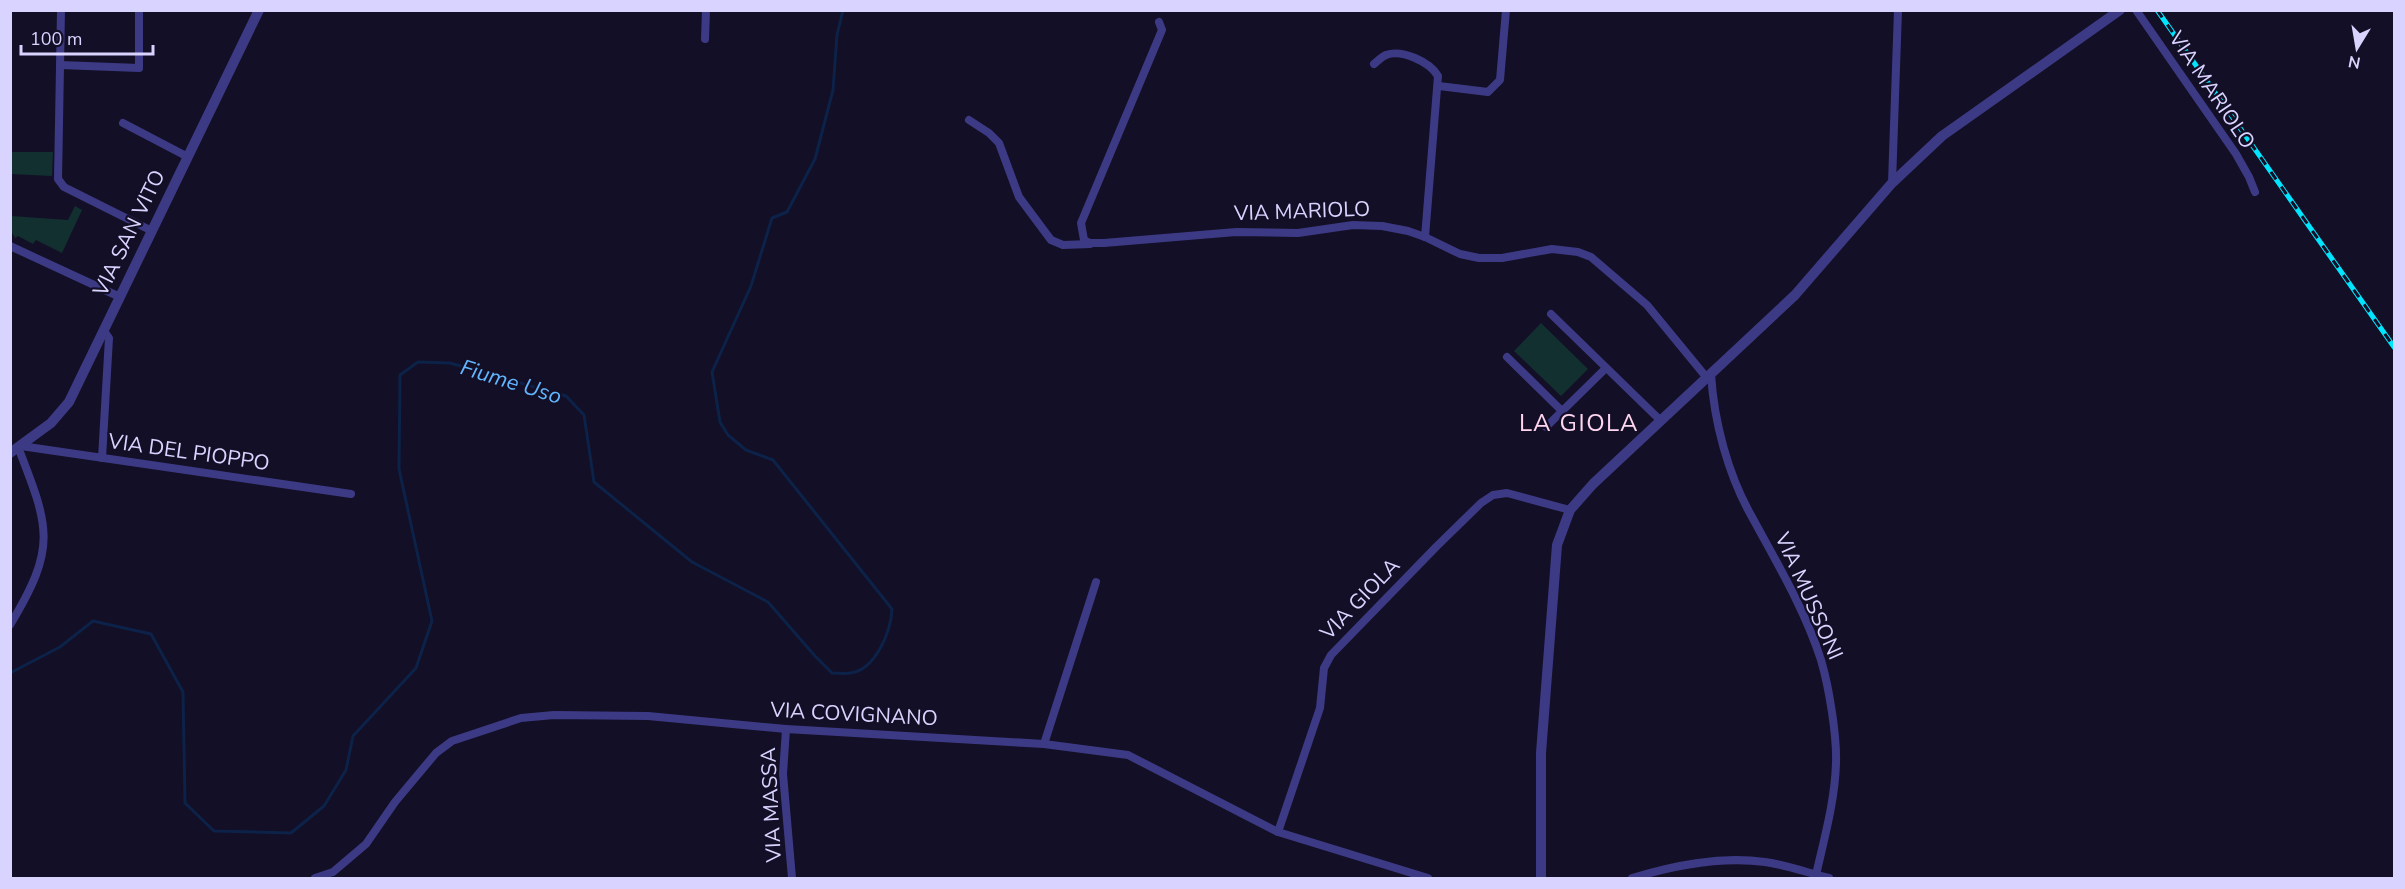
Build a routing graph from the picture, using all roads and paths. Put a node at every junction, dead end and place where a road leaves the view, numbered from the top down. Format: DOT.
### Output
graph roads {
  1 [pos="61,10"];
  2 [pos="139,10"];
  3 [pos="259,10"];
  4 [pos="706,10"];
  5 [pos="1506,10"];
  6 [pos="1898,10"];
  7 [pos="2120,10"];
  8 [pos="2136,10"];
  9 [pos="1159,22"];
  10 [pos="705,39"];
  11 [pos="1374,64"];
  12 [pos="60,65"];
  13 [pos="1439,86"];
  14 [pos="969,120"];
  15 [pos="123,123"];
  16 [pos="188,157"];
  17 [pos="1892,183"];
  18 [pos="2255,192"];
  19 [pos="152,231"];
  20 [pos="1425,237"];
  21 [pos="1090,243"];
  22 [pos="10,246"];
  23 [pos="120,297"];
  24 [pos="1551,314"];
  25 [pos="104,331"];
  26 [pos="1507,357"];
  27 [pos="1606,368"];
  28 [pos="1709,376"];
  29 [pos="1562,411"];
  30 [pos="1661,421"];
  31 [pos="1546,427"];
  32 [pos="16,449"];
  33 [pos="102,458"];
  34 [pos="351,494"];
  35 [pos="1570,510"];
  36 [pos="1096,582"];
  37 [pos="10,625"];
  38 [pos="786,729"];
  39 [pos="1044,744"];
  40 [pos="1278,832"];
  41 [pos="1816,875"];
  42 [pos="315,879"];
  43 [pos="792,879"];
  44 [pos="1428,879"];
  45 [pos="1541,879"];
  46 [pos="1632,879"];
  47 [pos="1829,879"];
  1 -- 12 [label="street"];
  2 -- 12 [label="street"];
  3 -- 16 [label="street, VIA SAN VITO"];
  4 -- 10 [label="street"];
  5 -- 13 [label="street"];
  6 -- 17 [label="street"];
  7 -- 17 [label="street"];
  8 -- 18 [label="street, VIA MARIOLO"];
  9 -- 21 [label="street"];
  11 -- 13 [label="street"];
  12 -- 19 [label="street"];
  13 -- 20 [label="street"];
  14 -- 21 [label="street, VIA MARIOLO"];
  15 -- 16 [label="street"];
  16 -- 19 [label="street, VIA SAN VITO"];
  17 -- 28 [label="street"];
  19 -- 23 [label="street, VIA SAN VITO"];
  20 -- 21 [label="street, VIA MARIOLO"];
  20 -- 28 [label="street, VIA MARIOLO"];
  22 -- 23 [label="street"];
  23 -- 25 [label="street, VIA SAN VITO"];
  24 -- 27 [label="street"];
  25 -- 32 [label="street, VIA SAN VITO"];
  25 -- 33 [label="street"];
  26 -- 29 [label="street"];
  27 -- 29 [label="street"];
  27 -- 30 [label="street"];
  28 -- 30 [label="street"];
  28 -- 41 [label="street, VIA MUSSONI"];
  29 -- 31 [label="street"];
  30 -- 35 [label="street"];
  32 -- 33 [label="street, VIA DEL PIOPPO"];
  32 -- 37 [label="street"];
  33 -- 34 [label="street, VIA DEL PIOPPO"];
  35 -- 40 [label="street, VIA GIOLA"];
  35 -- 45 [label="street"];
  36 -- 39 [label="street"];
  38 -- 39 [label="street, VIA COVIGNANO"];
  38 -- 42 [label="street, VIA COVIGNANO"];
  38 -- 43 [label="street, VIA MASSA"];
  39 -- 40 [label="street, VIA COVIGNANO"];
  40 -- 44 [label="street, VIA COVIGNANO"];
  41 -- 46 [label="street"];
  41 -- 47 [label="street"];
}
